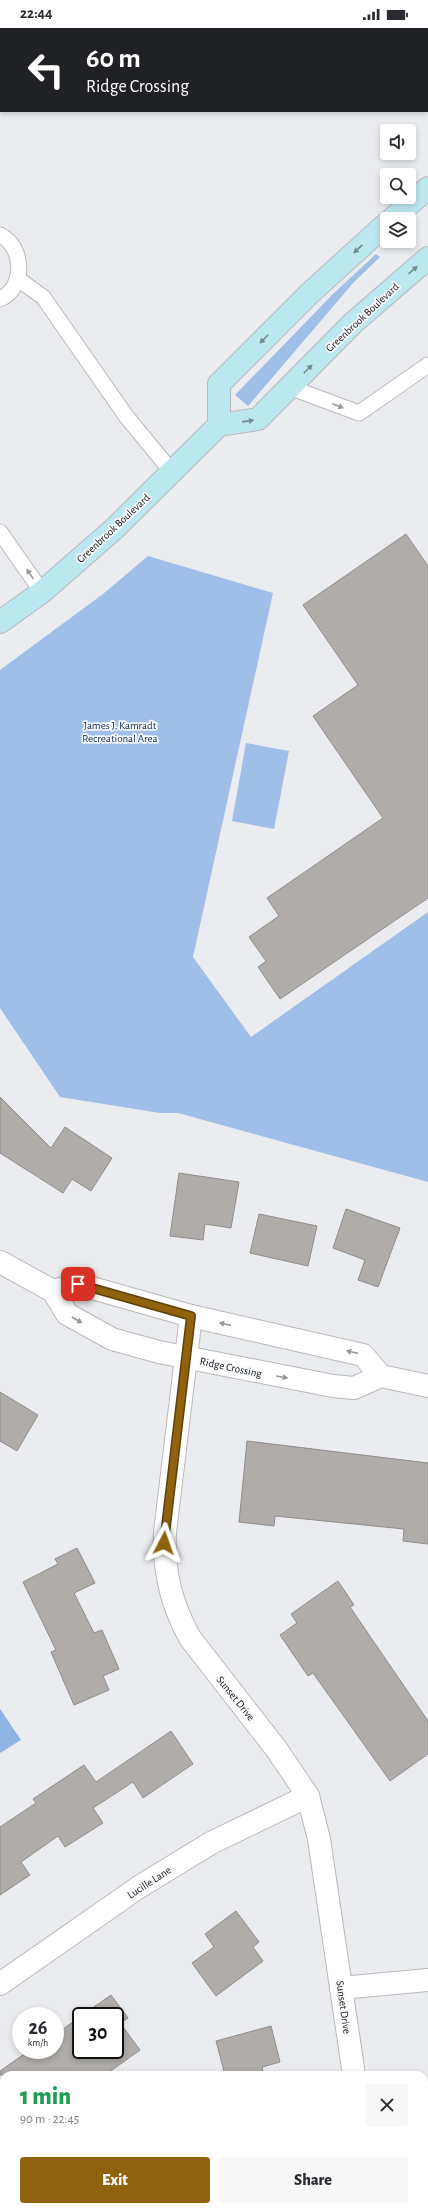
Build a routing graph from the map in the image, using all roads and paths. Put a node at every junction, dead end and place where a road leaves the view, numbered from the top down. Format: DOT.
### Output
graph roads {
  1 [pos="428,188"];
  2 [pos="400,212"];
  3 [pos="380,229"];
  4 [pos="0,234"];
  5 [pos="428,258"];
  6 [pos="18,279"];
  7 [pos="0,299"];
  8 [pos="428,365"];
  9 [pos="289,387"];
  10 [pos="219,425"];
  11 [pos="172,472"];
  12 [pos="0,532"];
  13 [pos="42,592"];
  14 [pos="1,619"];
  15 [pos="0,1262"];
  16 [pos="53,1291"];
  17 [pos="191,1316"];
  18 [pos="186,1358"];
  19 [pos="381,1376"];
  20 [pos="428,1386"];
  21 [pos="308,1796"];
  22 [pos="428,1980"];
  23 [pos="0,1984"];
  24 [pos="341,1988"];
  25 [pos="353,2071"];
  1 -- 2 [label="main road"];
  3 -- 10 [label="main road, one-way"];
  4 -- 6 [label="lane"];
  9 -- 5 [label="main road, Greenbrook Boulevard, one-way"];
  6 -- 7 [label="lane"];
  6 -- 11 [label="lane"];
  9 -- 8 [label="lane, one-way"];
  10 -- 9 [label="main road, Greenbrook Boulevard, one-way"];
  10 -- 11 [label="main road, Greenbrook Boulevard"];
  11 -- 13 [label="main road, Greenbrook Boulevard"];
  13 -- 12 [label="lane, one-way"];
  13 -- 14 [label="main road, Greenbrook Boulevard"];
  15 -- 16 [label="street, Ridge Crossing"];
  16 -- 17 [label="street"];
  16 -- 18 [label="street, Ridge Crossing, one-way"];
  17 -- 18 [label="street, Sunset Drive"];
  19 -- 17 [label="street, one-way"];
  18 -- 19 [label="street, Ridge Crossing, one-way"];
  18 -- 21 [label="street, Sunset Drive"];
  19 -- 20 [label="street"];
  21 -- 23 [label="street, Lucille Lane"];
  21 -- 24 [label="street, Sunset Drive"];
  22 -- 24 [label="street"];
  24 -- 25 [label="street, Sunset Drive"];
}
